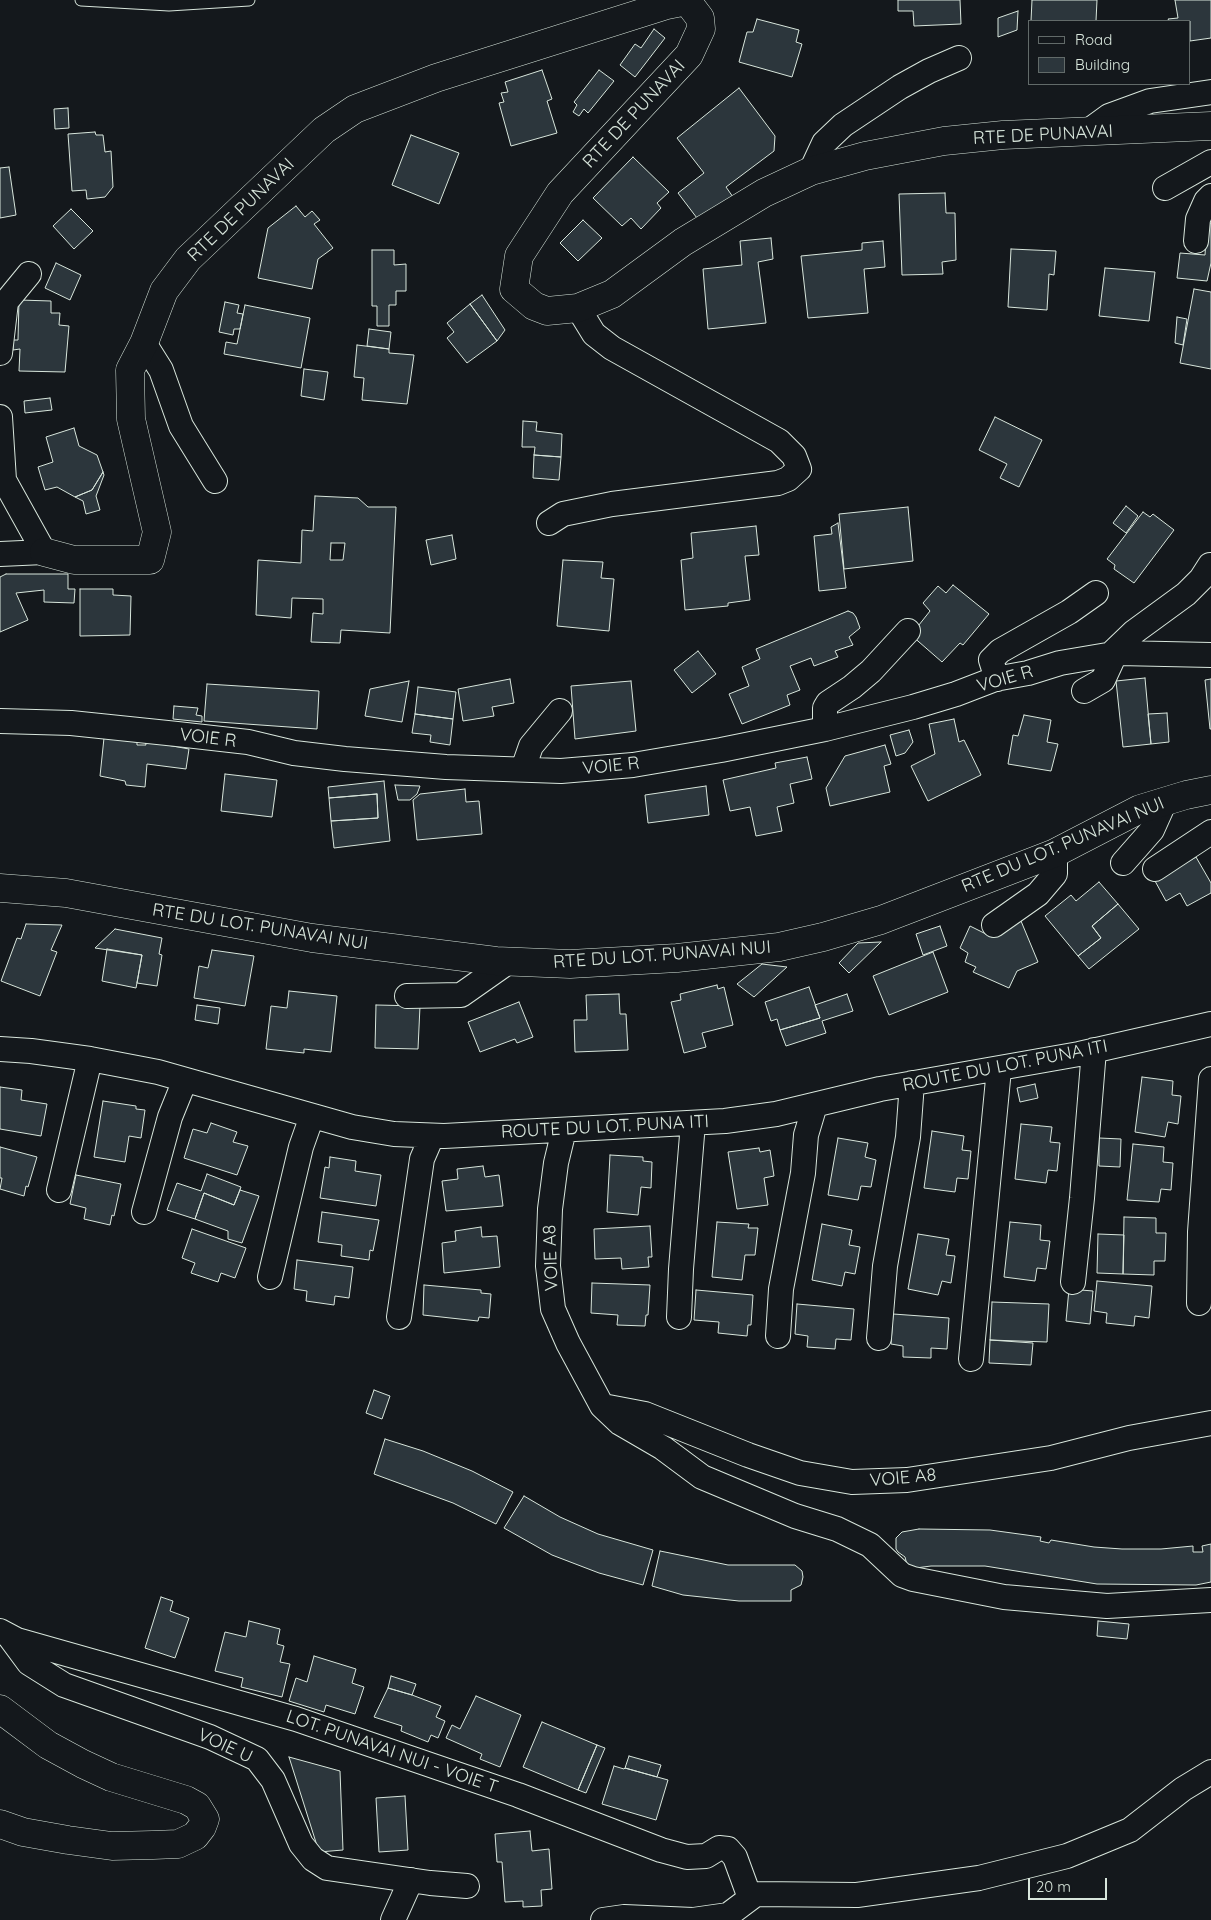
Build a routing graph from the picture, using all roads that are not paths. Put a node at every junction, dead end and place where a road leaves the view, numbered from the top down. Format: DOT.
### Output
graph roads {
  1 [pos="81,0"];
  2 [pos="249,0"];
  3 [pos="959,58"];
  4 [pos="1211,75"];
  5 [pos="1191,82"];
  6 [pos="1185,85"];
  7 [pos="1211,92"];
  8 [pos="1150,101"];
  9 [pos="1211,126"];
  10 [pos="1087,132"];
  11 [pos="1211,162"];
  12 [pos="811,171"];
  13 [pos="1165,188"];
  14 [pos="1211,196"];
  15 [pos="1196,241"];
  16 [pos="30,274"];
  17 [pos="578,308"];
  18 [pos="144,343"];
  19 [pos="0,352"];
  20 [pos="0,417"];
  21 [pos="2,477"];
  22 [pos="215,481"];
  23 [pos="549,522"];
  24 [pos="44,552"];
  25 [pos="0,554"];
  26 [pos="1210,565"];
  27 [pos="1096,593"];
  28 [pos="908,631"];
  29 [pos="1113,654"];
  30 [pos="1211,655"];
  31 [pos="997,679"];
  32 [pos="1084,692"];
  33 [pos="560,711"];
  34 [pos="0,721"];
  35 [pos="825,729"];
  36 [pos="523,770"];
  37 [pos="1211,790"];
  38 [pos="1165,800"];
  39 [pos="1211,832"];
  40 [pos="1056,853"];
  41 [pos="1123,863"];
  42 [pos="1156,869"];
  43 [pos="0,888"];
  44 [pos="994,925"];
  45 [pos="508,962"];
  46 [pos="407,996"];
  47 [pos="1211,1024"];
  48 [pos="0,1049"];
  49 [pos="1094,1050"];
  50 [pos="90,1059"];
  51 [pos="999,1069"];
  52 [pos="185,1080"];
  53 [pos="1211,1080"];
  54 [pos="912,1083"];
  55 [pos="814,1105"];
  56 [pos="312,1116"];
  57 [pos="694,1123"];
  58 [pos="564,1130"];
  59 [pos="432,1136"];
  60 [pos="59,1190"];
  61 [pos="144,1212"];
  62 [pos="270,1277"];
  63 [pos="1073,1282"];
  64 [pos="1199,1302"];
  65 [pos="400,1317"];
  66 [pos="679,1317"];
  67 [pos="778,1336"];
  68 [pos="879,1338"];
  69 [pos="971,1359"];
  70 [pos="602,1406"];
  71 [pos="1211,1423"];
  72 [pos="1211,1600"];
  73 [pos="4,1634"];
  74 [pos="0,1709"];
  75 [pos="1211,1772"];
  76 [pos="0,1824"];
  77 [pos="411,1880"];
  78 [pos="467,1886"];
  79 [pos="750,1898"];
  80 [pos="393,1920"];
  81 [pos="603,1920"];
  1 -- 2 [label="lane"];
  3 -- 12 [label="street"];
  4 -- 5 [label="street"];
  6 -- 8 [label="street"];
  7 -- 8 [label="street"];
  8 -- 10 [label="street"];
  9 -- 10 [label="main road, RTE DE PUNAVAI"];
  10 -- 12 [label="main road, RTE DE PUNAVAI"];
  11 -- 13 [label="street"];
  12 -- 17 [label="main road, RTE DE PUNAVAI"];
  14 -- 15 [label="street"];
  16 -- 19 [label="street"];
  17 -- 18 [label="main road, RTE DE PUNAVAI"];
  17 -- 23 [label="street"];
  18 -- 22 [label="street"];
  18 -- 24 [label="main road, RTE DE PUNAVAI"];
  20 -- 21 [label="street"];
  21 -- 24 [label="street"];
  24 -- 25 [label="street"];
  26 -- 29 [label="street"];
  27 -- 31 [label="street"];
  28 -- 35 [label="street"];
  29 -- 30 [label="street, VOIE R"];
  29 -- 31 [label="street, VOIE R"];
  29 -- 32 [label="street"];
  31 -- 35 [label="street, VOIE R"];
  33 -- 36 [label="street"];
  34 -- 36 [label="street, VOIE R"];
  35 -- 36 [label="street, VOIE R"];
  37 -- 38 [label="main road, RTE DU LOT. PUNAVAI NUI"];
  38 -- 40 [label="main road, RTE DU LOT. PUNAVAI NUI"];
  38 -- 41 [label="street"];
  39 -- 42 [label="street"];
  40 -- 44 [label="street"];
  40 -- 45 [label="main road, RTE DU LOT. PUNAVAI NUI"];
  43 -- 45 [label="main road, RTE DU LOT. PUNAVAI NUI"];
  45 -- 46 [label="street"];
  47 -- 49 [label="street, ROUTE DU LOT. PUNA ITI"];
  48 -- 50 [label="street, ROUTE DU LOT. PUNA ITI"];
  49 -- 51 [label="street, ROUTE DU LOT. PUNA ITI"];
  49 -- 63 [label="street"];
  50 -- 52 [label="street, ROUTE DU LOT. PUNA ITI"];
  50 -- 60 [label="street"];
  51 -- 54 [label="street, ROUTE DU LOT. PUNA ITI"];
  51 -- 69 [label="street"];
  52 -- 56 [label="street, ROUTE DU LOT. PUNA ITI"];
  52 -- 61 [label="street"];
  53 -- 64 [label="street"];
  54 -- 55 [label="street, ROUTE DU LOT. PUNA ITI"];
  54 -- 68 [label="street"];
  55 -- 57 [label="street, ROUTE DU LOT. PUNA ITI"];
  55 -- 67 [label="street"];
  56 -- 59 [label="street, ROUTE DU LOT. PUNA ITI"];
  56 -- 62 [label="street"];
  57 -- 58 [label="street, ROUTE DU LOT. PUNA ITI"];
  57 -- 66 [label="street"];
  58 -- 59 [label="street, ROUTE DU LOT. PUNA ITI"];
  58 -- 70 [label="street, VOIE A8"];
  59 -- 65 [label="street"];
  70 -- 71 [label="street, VOIE A8"];
  70 -- 72 [label="street, VOIE A8"];
  73 -- 77 [label="street, VOIE U"];
  73 -- 79 [label="street, LOT. PUNAVAI NUI - VOIE T"];
  74 -- 76 [label="main road"];
  75 -- 79 [label="street"];
  77 -- 78 [label="street, VOIE U"];
  77 -- 80 [label="street"];
  79 -- 81 [label="street"];
}
